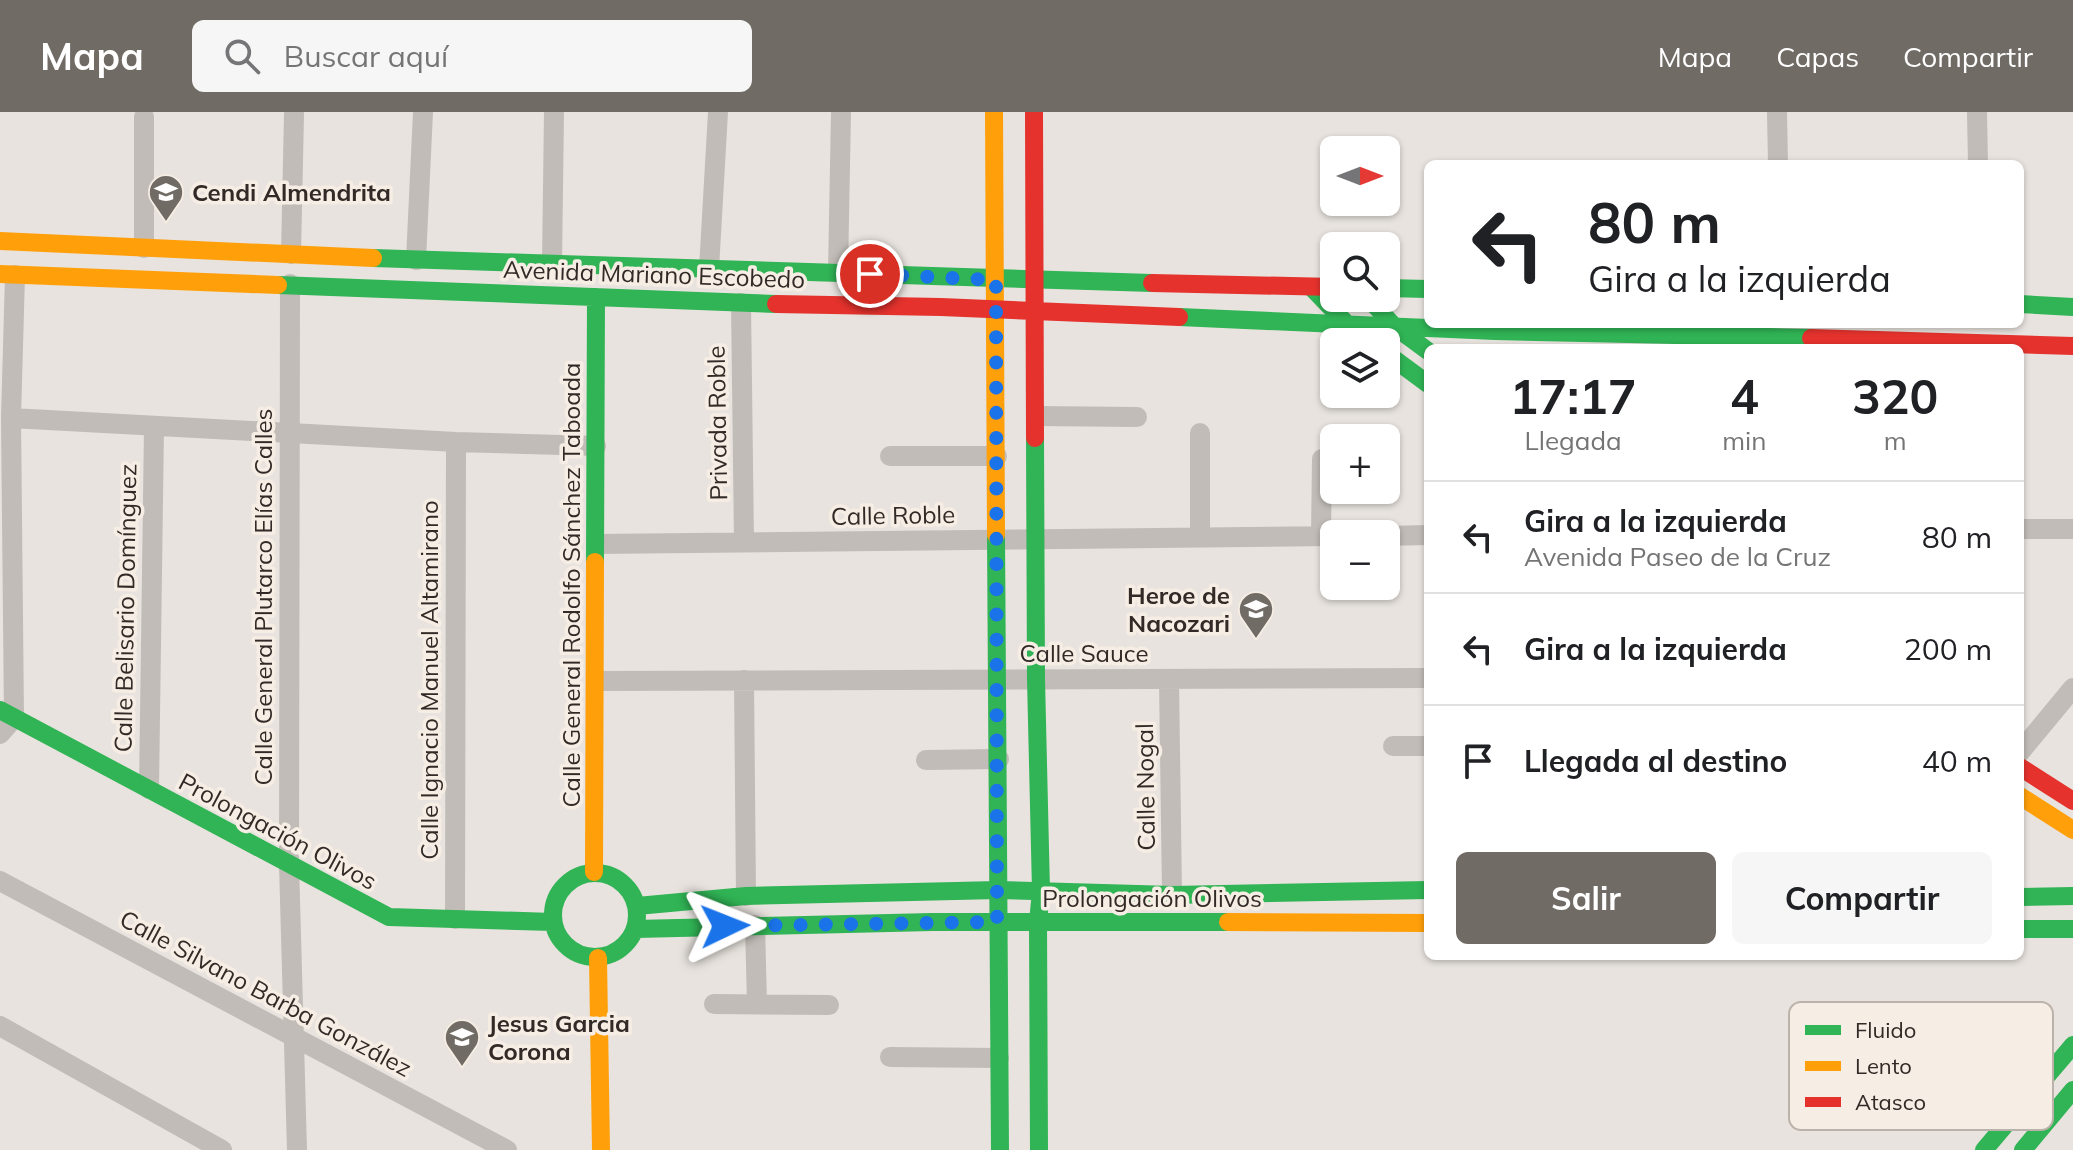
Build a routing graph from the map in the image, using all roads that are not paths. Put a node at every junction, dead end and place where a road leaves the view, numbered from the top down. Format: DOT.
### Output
graph roads {
  1 [pos="423,112"];
  2 [pos="554,112"];
  3 [pos="718,112"];
  4 [pos="841,112"];
  5 [pos="994,112"];
  6 [pos="1034,112"];
  7 [pos="1777,112"];
  8 [pos="1977,112"];
  9 [pos="294,114"];
  10 [pos="144,117"];
  11 [pos="1778,160"];
  12 [pos="1978,160"];
  13 [pos="0,241"];
  14 [pos="144,248"];
  15 [pos="291,254"];
  16 [pos="416,260"];
  17 [pos="552,264"];
  18 [pos="709,269"];
  19 [pos="838,272"];
  20 [pos="7,274"];
  21 [pos="996,280"];
  22 [pos="1036,280"];
  23 [pos="290,284"];
  24 [pos="1312,288"];
  25 [pos="1320,288"];
  26 [pos="1400,288"];
  27 [pos="1424,289"];
  28 [pos="596,297"];
  29 [pos="741,303"];
  30 [pos="2024,304"];
  31 [pos="2073,307"];
  32 [pos="996,311"];
  33 [pos="1036,312"];
  34 [pos="1381,312"];
  35 [pos="1347,324"];
  36 [pos="1394,326"];
  37 [pos="1352,328"];
  38 [pos="1781,330"];
  39 [pos="1496,340"];
  40 [pos="2073,346"];
  41 [pos="1424,348"];
  42 [pos="1400,363"];
  43 [pos="1424,381"];
  44 [pos="1036,416"];
  45 [pos="1137,417"];
  46 [pos="11,418"];
  47 [pos="154,427"];
  48 [pos="1200,433"];
  49 [pos="290,434"];
  50 [pos="456,442"];
  51 [pos="596,446"];
  52 [pos="890,456"];
  53 [pos="997,456"];
  54 [pos="2024,529"];
  55 [pos="2073,529"];
  56 [pos="1424,535"];
  57 [pos="1320,536"];
  58 [pos="1400,536"];
  59 [pos="1200,537"];
  60 [pos="1036,539"];
  61 [pos="997,540"];
  62 [pos="744,542"];
  63 [pos="596,544"];
  64 [pos="1424,678"];
  65 [pos="997,679"];
  66 [pos="1036,679"];
  67 [pos="1169,679"];
  68 [pos="744,680"];
  69 [pos="596,681"];
  70 [pos="2073,688"];
  71 [pos="7,714"];
  72 [pos="0,734"];
  73 [pos="1393,746"];
  74 [pos="1424,746"];
  75 [pos="2024,747"];
  76 [pos="999,759"];
  77 [pos="926,760"];
  78 [pos="2024,770"];
  79 [pos="149,789"];
  80 [pos="2024,799"];
  81 [pos="2073,801"];
  82 [pos="2073,830"];
  83 [pos="289,864"];
  84 [pos="594,872"];
  85 [pos="0,881"];
  86 [pos="998,890"];
  87 [pos="1424,890"];
  88 [pos="1041,891"];
  89 [pos="1306,891"];
  90 [pos="1172,895"];
  91 [pos="746,896"];
  92 [pos="2073,896"];
  93 [pos="2024,897"];
  94 [pos="637,906"];
  95 [pos="455,919"];
  96 [pos="553,922"];
  97 [pos="997,922"];
  98 [pos="1038,922"];
  99 [pos="1308,923"];
  100 [pos="1424,923"];
  101 [pos="755,925"];
  102 [pos="635,929"];
  103 [pos="2024,929"];
  104 [pos="2073,929"];
  105 [pos="598,958"];
  106 [pos="714,1004"];
  107 [pos="757,1004"];
  108 [pos="829,1005"];
  109 [pos="0,1026"];
  110 [pos="296,1039"];
  111 [pos="2073,1045"];
  112 [pos="890,1057"];
  113 [pos="999,1058"];
  114 [pos="2053,1069"];
  115 [pos="2073,1090"];
  116 [pos="2053,1114"];
  117 [pos="2001,1130"];
  118 [pos="2040,1130"];
  119 [pos="222,1150"];
  120 [pos="297,1150"];
  121 [pos="507,1150"];
  122 [pos="601,1150"];
  123 [pos="1000,1150"];
  124 [pos="1039,1150"];
  125 [pos="1984,1150"];
  126 [pos="2023,1150"];
  1 -- 16 [label="street"];
  2 -- 17 [label="street"];
  3 -- 18 [label="street"];
  4 -- 19 [label="street"];
  5 -- 21 [label="main road"];
  6 -- 22 [label="main road"];
  7 -- 11 [label="street"];
  8 -- 12 [label="street"];
  9 -- 15 [label="street"];
  10 -- 14 [label="street"];
  13 -- 14 [label="main road, Avenida Mariano Escobedo"];
  14 -- 15 [label="main road, Avenida Mariano Escobedo"];
  15 -- 16 [label="main road, Avenida Mariano Escobedo"];
  16 -- 17 [label="main road, Avenida Mariano Escobedo"];
  17 -- 18 [label="main road, Avenida Mariano Escobedo"];
  18 -- 19 [label="main road, Avenida Mariano Escobedo"];
  19 -- 21 [label="main road, Avenida Mariano Escobedo"];
  20 -- 23 [label="main road, Avenida Mariano Escobedo"];
  20 -- 46 [label="street"];
  21 -- 22 [label="main road, Avenida Mariano Escobedo"];
  21 -- 32 [label="main road"];
  22 -- 24 [label="main road, Avenida Mariano Escobedo"];
  22 -- 33 [label="main road"];
  23 -- 28 [label="main road, Avenida Mariano Escobedo"];
  23 -- 49 [label="street, Calle General Plutarco Elías Calles"];
  24 -- 25 [label="main road, Avenida Mariano Escobedo"];
  24 -- 35 [label="main road"];
  26 -- 27 [label="main road"];
  28 -- 29 [label="main road, Avenida Mariano Escobedo"];
  28 -- 51 [label="main road, Calle General Rodolfo Sánchez Taboada"];
  29 -- 32 [label="main road, Avenida Mariano Escobedo"];
  29 -- 62 [label="street, Privada Roble"];
  30 -- 31 [label="main road"];
  32 -- 33 [label="main road, Avenida Mariano Escobedo"];
  32 -- 53 [label="main road"];
  33 -- 35 [label="main road, Avenida Mariano Escobedo"];
  33 -- 44 [label="main road"];
  34 -- 36 [label="main road"];
  35 -- 36 [label="main road, Avenida Mariano Escobedo"];
  35 -- 37 [label="main road"];
  36 -- 39 [label="main road, Avenida Mariano Escobedo"];
  36 -- 41 [label="main road"];
  38 -- 39 [label="main road, Avenida Mariano Escobedo"];
  38 -- 40 [label="main road, Avenida Mariano Escobedo"];
  42 -- 43 [label="main road"];
  44 -- 45 [label="street"];
  44 -- 60 [label="main road"];
  46 -- 47 [label="street"];
  46 -- 71 [label="street"];
  47 -- 49 [label="street"];
  47 -- 79 [label="street, Calle Belisario Domínguez"];
  48 -- 59 [label="street"];
  49 -- 50 [label="street"];
  49 -- 83 [label="street, Calle General Plutarco Elías Calles"];
  50 -- 51 [label="street"];
  50 -- 95 [label="street, Calle Ignacio Manuel Altamirano"];
  51 -- 63 [label="main road, Calle General Rodolfo Sánchez Taboada"];
  52 -- 53 [label="street"];
  53 -- 61 [label="main road"];
  54 -- 55 [label="street"];
  56 -- 58 [label="street"];
  57 -- 59 [label="street, Calle Roble"];
  59 -- 60 [label="street, Calle Roble"];
  60 -- 61 [label="street, Calle Roble"];
  60 -- 66 [label="main road"];
  61 -- 62 [label="street, Calle Roble"];
  61 -- 65 [label="main road"];
  62 -- 63 [label="street, Calle Roble"];
  63 -- 69 [label="main road, Calle General Rodolfo Sánchez Taboada"];
  64 -- 67 [label="street, Calle Sauce"];
  65 -- 66 [label="street, Calle Sauce"];
  65 -- 68 [label="street, Calle Sauce"];
  65 -- 76 [label="main road"];
  66 -- 67 [label="street, Calle Sauce"];
  66 -- 88 [label="main road"];
  67 -- 90 [label="street, Calle Nogal"];
  68 -- 69 [label="street, Calle Sauce"];
  68 -- 91 [label="street"];
  69 -- 84 [label="main road, Calle General Rodolfo Sánchez Taboada"];
  70 -- 75 [label="street"];
  71 -- 72 [label="street"];
  71 -- 79 [label="main road, Prolongación Olivos"];
  73 -- 74 [label="street"];
  76 -- 77 [label="street"];
  76 -- 86 [label="main road"];
  78 -- 81 [label="main road"];
  79 -- 83 [label="main road, Prolongación Olivos"];
  80 -- 82 [label="main road"];
  83 -- 95 [label="main road, Prolongación Olivos"];
  83 -- 110 [label="street, Calle General Plutarco Elías Calles"];
  84 -- 94 [label="main road"];
  84 -- 96 [label="main road"];
  85 -- 110 [label="street, Calle Silvano Barba González"];
  86 -- 88 [label="main road, Prolongación Olivos"];
  86 -- 91 [label="main road, Prolongación Olivos"];
  86 -- 97 [label="main road"];
  87 -- 89 [label="main road, Prolongación Olivos"];
  88 -- 90 [label="main road, Prolongación Olivos"];
  88 -- 98 [label="main road"];
  89 -- 90 [label="main road, Prolongación Olivos"];
  89 -- 99 [label="main road"];
  91 -- 94 [label="main road, Prolongación Olivos"];
  92 -- 93 [label="main road"];
  94 -- 102 [label="main road"];
  95 -- 96 [label="main road, Prolongación Olivos"];
  96 -- 105 [label="main road"];
  97 -- 98 [label="main road, Prolongación Olivos"];
  97 -- 101 [label="main road, Prolongación Olivos"];
  97 -- 113 [label="main road"];
  98 -- 99 [label="main road, Prolongación Olivos"];
  98 -- 124 [label="main road"];
  99 -- 100 [label="main road, Prolongación Olivos"];
  101 -- 102 [label="main road, Prolongación Olivos"];
  101 -- 107 [label="street"];
  102 -- 105 [label="main road"];
  103 -- 104 [label="main road"];
  105 -- 122 [label="main road"];
  106 -- 107 [label="street"];
  107 -- 108 [label="street"];
  109 -- 119 [label="street"];
  110 -- 120 [label="street, Calle General Plutarco Elías Calles"];
  110 -- 121 [label="street, Calle Silvano Barba González"];
  111 -- 114 [label="main road"];
  112 -- 113 [label="street"];
  113 -- 123 [label="main road"];
  115 -- 116 [label="main road"];
  117 -- 125 [label="main road"];
  118 -- 126 [label="main road"];
}
